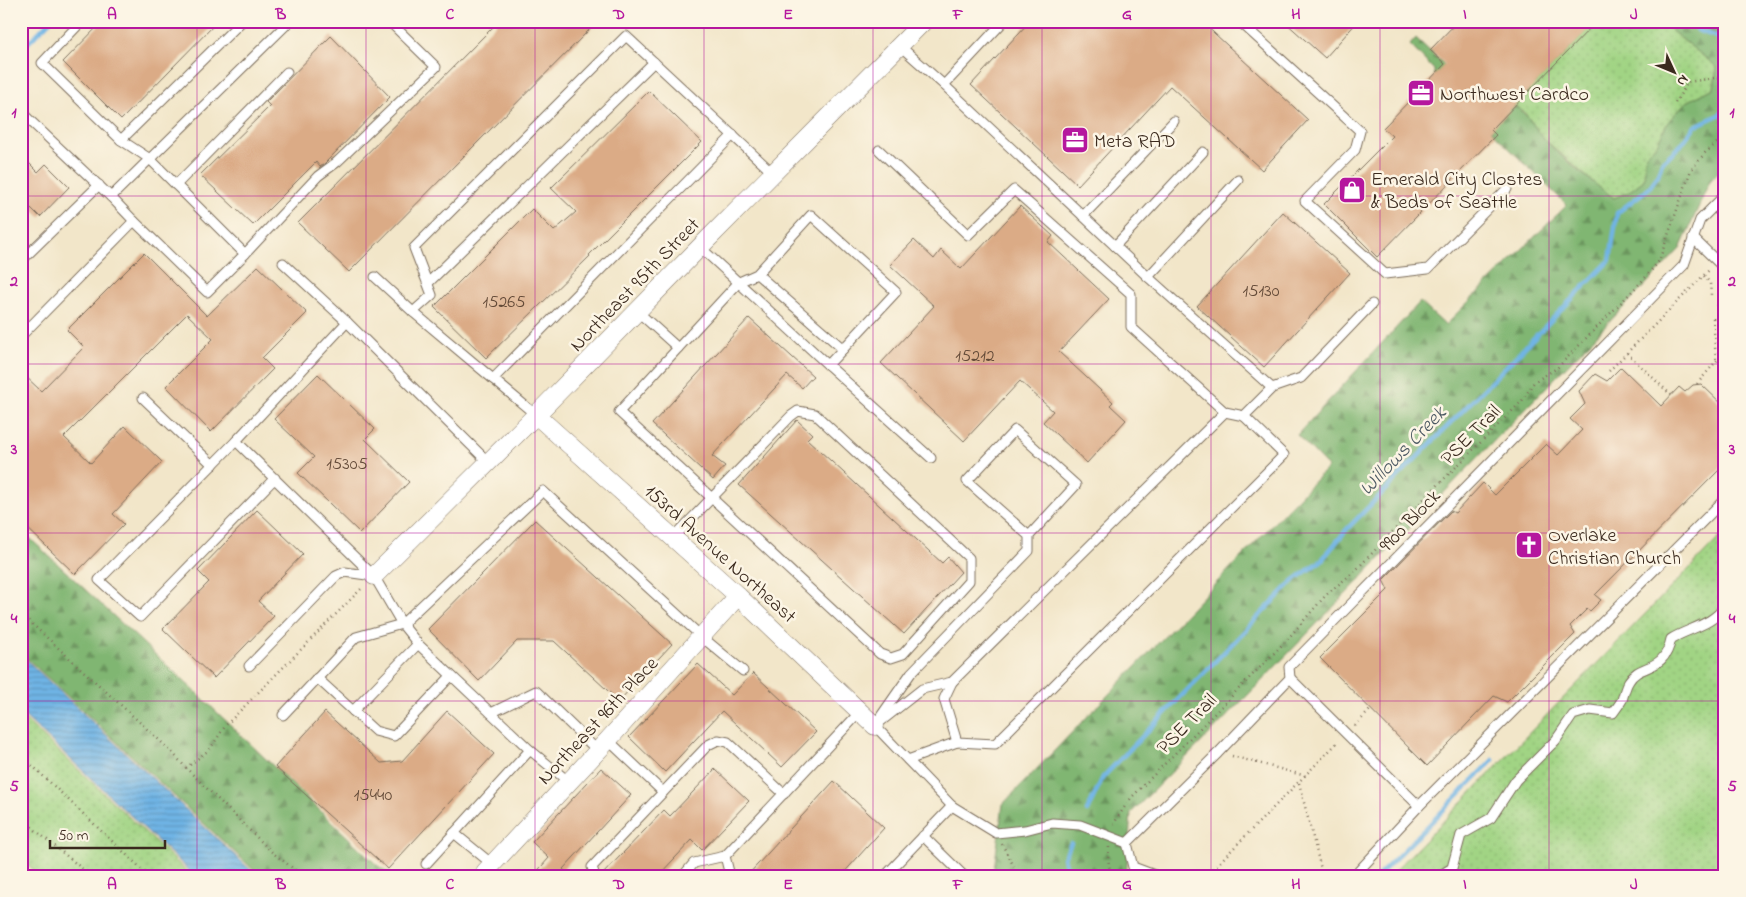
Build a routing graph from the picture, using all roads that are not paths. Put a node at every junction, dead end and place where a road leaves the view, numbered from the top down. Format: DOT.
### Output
graph roads {
  1 [pos="82,21"];
  2 [pos="242,21"];
  3 [pos="290,21"];
  4 [pos="389,21"];
  5 [pos="924,21"];
  6 [pos="1004,21"];
  7 [pos="1239,21"];
  8 [pos="900,46"];
  9 [pos="654,62"];
  10 [pos="287,72"];
  11 [pos="944,85"];
  12 [pos="21,112"];
  13 [pos="1174,121"];
  14 [pos="733,135"];
  15 [pos="121,140"];
  16 [pos="879,150"];
  17 [pos="1203,152"];
  18 [pos="150,159"];
  19 [pos="774,173"];
  20 [pos="1238,180"];
  21 [pos="98,185"];
  22 [pos="176,185"];
  23 [pos="1507,189"];
  24 [pos="1725,195"];
  25 [pos="112,197"];
  26 [pos="1083,216"];
  27 [pos="134,221"];
  28 [pos="1693,238"];
  29 [pos="700,246"];
  30 [pos="1115,246"];
  31 [pos="245,254"];
  32 [pos="21,261"];
  33 [pos="283,263"];
  34 [pos="1725,269"];
  35 [pos="757,274"];
  36 [pos="375,277"];
  37 [pos="1148,278"];
  38 [pos="739,282"];
  39 [pos="428,283"];
  40 [pos="1725,292"];
  41 [pos="1372,304"];
  42 [pos="637,310"];
  43 [pos="413,312"];
  44 [pos="1725,315"];
  45 [pos="347,322"];
  46 [pos="21,336"];
  47 [pos="678,348"];
  48 [pos="843,349"];
  49 [pos="828,365"];
  50 [pos="493,379"];
  51 [pos="1272,388"];
  52 [pos="143,398"];
  53 [pos="1225,412"];
  54 [pos="536,415"];
  55 [pos="1244,416"];
  56 [pos="236,442"];
  57 [pos="931,458"];
  58 [pos="488,462"];
  59 [pos="213,465"];
  60 [pos="274,478"];
  61 [pos="711,498"];
  62 [pos="1725,499"];
  63 [pos="1029,536"];
  64 [pos="673,538"];
  65 [pos="374,576"];
  66 [pos="738,596"];
  67 [pos="1725,606"];
  68 [pos="402,624"];
  69 [pos="702,637"];
  70 [pos="418,644"];
  71 [pos="249,666"];
  72 [pos="743,672"];
  73 [pos="451,676"];
  74 [pos="317,678"];
  75 [pos="1290,678"];
  76 [pos="952,682"];
  77 [pos="353,711"];
  78 [pos="860,712"];
  79 [pos="491,713"];
  80 [pos="283,715"];
  81 [pos="875,726"];
  82 [pos="957,742"];
  83 [pos="603,746"];
  84 [pos="530,750"];
  85 [pos="908,760"];
  86 [pos="569,782"];
  87 [pos="663,792"];
  88 [pos="784,794"];
  89 [pos="952,806"];
  90 [pos="1419,806"];
  91 [pos="454,833"];
  92 [pos="923,836"];
  93 [pos="1126,842"];
  94 [pos="726,856"];
  95 [pos="426,864"];
  96 [pos="488,871"];
  97 [pos="595,876"];
  98 [pos="683,876"];
  99 [pos="730,876"];
  100 [pos="885,876"];
  101 [pos="964,876"];
  102 [pos="1156,876"];
  103 [pos="1354,876"];
  104 [pos="1439,876"];
  1 -- 15 [label="lane"];
  2 -- 15 [label="lane"];
  3 -- 18 [label="lane"];
  4 -- 31 [label="lane"];
  5 -- 8 [label="street, Northeast 95th Street"];
  6 -- 11 [label="lane"];
  7 -- 23 [label="lane"];
  8 -- 11 [label="lane"];
  8 -- 19 [label="street, Northeast 95th Street"];
  9 -- 14 [label="lane"];
  9 -- 39 [label="lane"];
  9 -- 39 [label="lane"];
  10 -- 22 [label="lane"];
  11 -- 26 [label="lane"];
  12 -- 21 [label="lane"];
  13 -- 26 [label="lane"];
  14 -- 19 [label="lane"];
  14 -- 50 [label="lane"];
  15 -- 18 [label="lane"];
  16 -- 53 [label="lane"];
  17 -- 30 [label="lane"];
  18 -- 22 [label="lane"];
  18 -- 25 [label="lane"];
  19 -- 29 [label="street, Northeast 95th Street"];
  20 -- 37 [label="lane"];
  21 -- 25 [label="lane"];
  21 -- 32 [label="lane"];
  22 -- 31 [label="lane"];
  24 -- 28 [label="lane, 9900 Block"];
  25 -- 27 [label="lane"];
  26 -- 30 [label="lane"];
  27 -- 31 [label="lane"];
  27 -- 46 [label="lane"];
  28 -- 34 [label="lane"];
  28 -- 75 [label="lane, 9900 Block"];
  29 -- 38 [label="lane"];
  29 -- 42 [label="street, Northeast 95th Street"];
  30 -- 37 [label="lane"];
  33 -- 45 [label="lane"];
  35 -- 38 [label="lane"];
  35 -- 48 [label="lane"];
  35 -- 48 [label="lane"];
  36 -- 43 [label="lane"];
  37 -- 51 [label="lane"];
  38 -- 47 [label="lane"];
  38 -- 49 [label="lane"];
  39 -- 43 [label="lane"];
  40 -- 44 [label="lane"];
  41 -- 51 [label="lane"];
  42 -- 47 [label="lane"];
  42 -- 54 [label="street, Northeast 95th Street"];
  43 -- 50 [label="lane"];
  45 -- 56 [label="lane"];
  45 -- 58 [label="lane"];
  47 -- 61 [label="lane"];
  48 -- 49 [label="lane"];
  49 -- 57 [label="lane"];
  50 -- 54 [label="lane"];
  51 -- 55 [label="lane"];
  52 -- 59 [label="lane"];
  53 -- 55 [label="lane"];
  53 -- 76 [label="lane"];
  54 -- 58 [label="street, Northeast 95th Street"];
  54 -- 64 [label="street, 153rd Avenue Northeast"];
  55 -- 82 [label="lane"];
  56 -- 59 [label="lane"];
  56 -- 60 [label="lane"];
  58 -- 65 [label="street, Northeast 95th Street"];
  59 -- 60 [label="lane"];
  60 -- 65 [label="lane"];
  61 -- 61 [label="lane"];
  61 -- 64 [label="lane"];
  62 -- 90 [label="lane"];
  63 -- 63 [label="lane"];
  63 -- 81 [label="lane"];
  64 -- 66 [label="street, 153rd Avenue Northeast"];
  65 -- 68 [label="lane"];
  65 -- 71 [label="lane"];
  66 -- 69 [label="street, Northeast 96th Place"];
  66 -- 78 [label="street, 153rd Avenue Northeast"];
  67 -- 104 [label="lane"];
  68 -- 69 [label="lane"];
  68 -- 70 [label="lane"];
  68 -- 74 [label="lane"];
  69 -- 72 [label="lane"];
  69 -- 83 [label="street, Northeast 96th Place"];
  70 -- 73 [label="lane"];
  70 -- 77 [label="lane"];
  73 -- 77 [label="lane"];
  73 -- 79 [label="lane"];
  74 -- 77 [label="lane"];
  74 -- 80 [label="lane"];
  75 -- 90 [label="lane"];
  75 -- 93 [label="lane, 9900 Block"];
  76 -- 81 [label="lane"];
  76 -- 82 [label="lane"];
  78 -- 81 [label="street, 153rd Avenue Northeast"];
  78 -- 88 [label="lane"];
  79 -- 83 [label="lane"];
  79 -- 84 [label="lane"];
  81 -- 85 [label="lane"];
  82 -- 85 [label="lane"];
  83 -- 86 [label="street, Northeast 96th Place"];
  83 -- 87 [label="lane"];
  84 -- 86 [label="lane"];
  84 -- 91 [label="lane"];
  85 -- 89 [label="lane"];
  86 -- 96 [label="street, Northeast 96th Place"];
  87 -- 88 [label="lane"];
  87 -- 97 [label="lane"];
  88 -- 94 [label="lane"];
  89 -- 92 [label="lane"];
  89 -- 93 [label="lane"];
  90 -- 103 [label="lane"];
  91 -- 95 [label="lane"];
  91 -- 96 [label="lane"];
  92 -- 100 [label="lane"];
  92 -- 101 [label="lane"];
  93 -- 102 [label="lane"];
  94 -- 98 [label="lane"];
  94 -- 99 [label="lane"];
}
